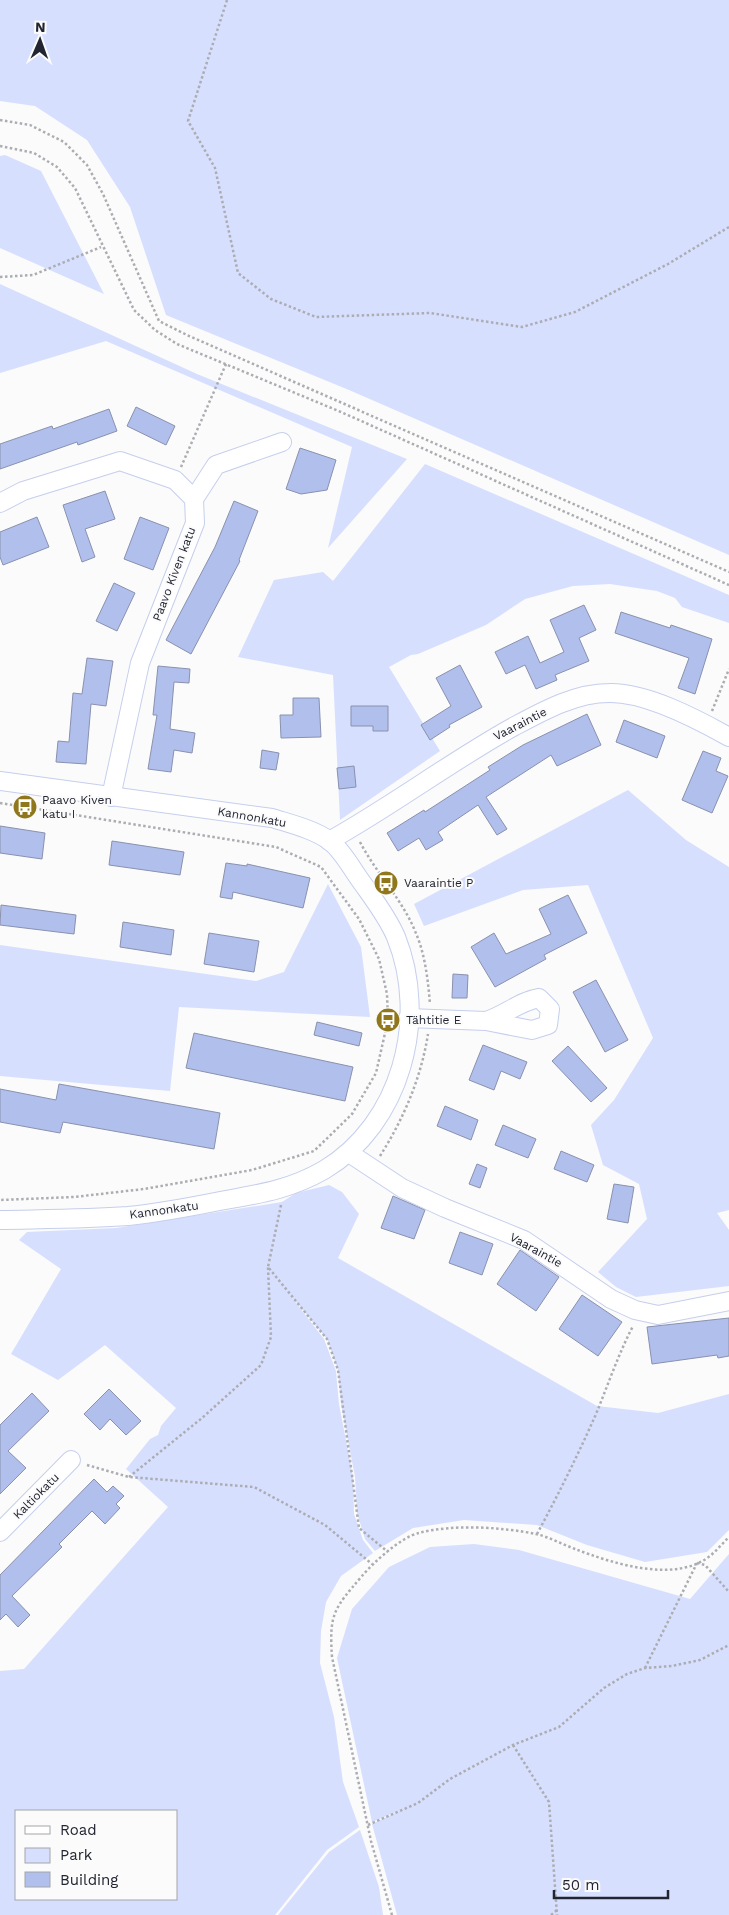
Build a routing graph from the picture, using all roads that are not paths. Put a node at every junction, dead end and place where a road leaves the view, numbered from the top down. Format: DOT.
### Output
graph roads {
  1 [pos="282,442"];
  2 [pos="194,499"];
  3 [pos="0,503"];
  4 [pos="729,737"];
  5 [pos="0,780"];
  6 [pos="111,797"];
  7 [pos="329,841"];
  8 [pos="408,1018"];
  9 [pos="486,1021"];
  10 [pos="349,1153"];
  11 [pos="0,1220"];
  12 [pos="729,1301"];
  13 [pos="71,1460"];
  14 [pos="0,1532"];
  1 -- 2 [label="street"];
  2 -- 3 [label="street"];
  2 -- 6 [label="street, Paavo Kiven katu"];
  4 -- 7 [label="street, Vaaraintie"];
  5 -- 6 [label="street, Kannonkatu"];
  6 -- 7 [label="street, Kannonkatu"];
  7 -- 8 [label="street, Kannonkatu"];
  8 -- 9 [label="street"];
  8 -- 10 [label="street, Kannonkatu"];
  10 -- 11 [label="street, Kannonkatu"];
  10 -- 12 [label="street, Vaaraintie"];
  13 -- 14 [label="street, Kaltiokatu"];
}
